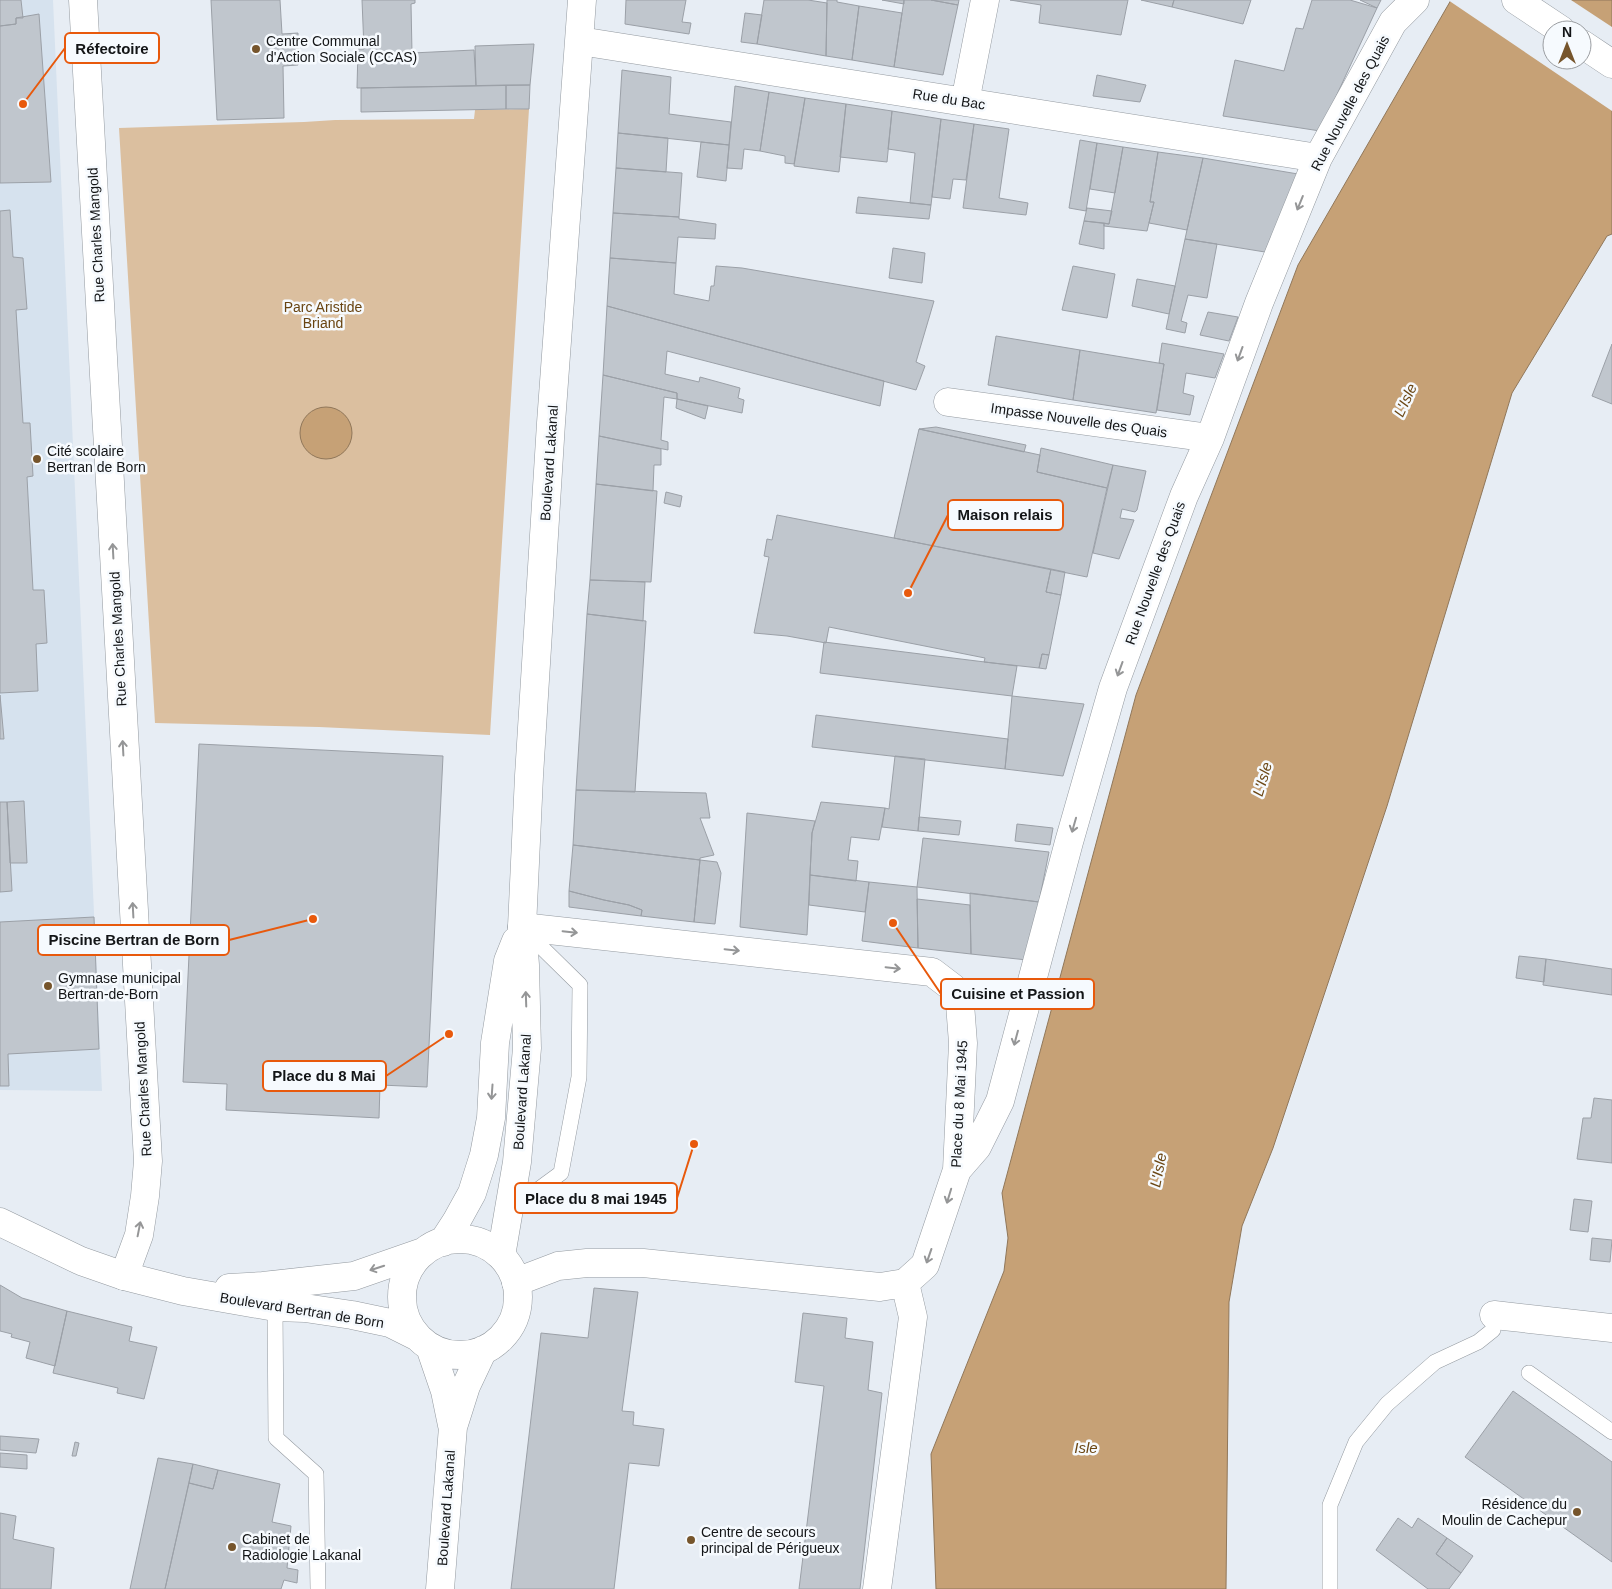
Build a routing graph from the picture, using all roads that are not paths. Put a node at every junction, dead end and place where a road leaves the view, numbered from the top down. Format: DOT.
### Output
graph roads {
  1 [pos="83,0"];
  2 [pos="582,0"];
  3 [pos="985,0"];
  4 [pos="1415,0"];
  5 [pos="1516,0"];
  6 [pos="1546,20"];
  7 [pos="580,41"];
  8 [pos="1592,51"];
  9 [pos="1612,64"];
  10 [pos="965,102"];
  11 [pos="1318,158"];
  12 [pos="948,402"];
  13 [pos="1210,438"];
  14 [pos="522,927"];
  15 [pos="956,1170"];
  16 [pos="509,1211"];
  17 [pos="0,1222"];
  18 [pos="433,1247"];
  19 [pos="501,1256"];
  20 [pos="124,1276"];
  21 [pos="516,1282"];
  22 [pos="905,1283"];
  23 [pos="183,1290"];
  24 [pos="275,1307"];
  25 [pos="1494,1315"];
  26 [pos="1612,1328"];
  27 [pos="424,1342"];
  28 [pos="483,1350"];
  29 [pos="1529,1373"];
  30 [pos="452,1427"];
  31 [pos="1612,1432"];
  32 [pos="318,1589"];
  33 [pos="440,1589"];
  34 [pos="876,1589"];
  35 [pos="1330,1589"];
  20 -- 1 [label="street, Rue Charles Mangold, one-way"];
  2 -- 7 [label="street, Boulevard Lakanal"];
  3 -- 10 [label="street"];
  4 -- 11 [label="street, Rue Nouvelle des Quais"];
  5 -- 6 [label="street"];
  7 -- 10 [label="street, Rue du Bac"];
  7 -- 14 [label="street, Boulevard Lakanal"];
  8 -- 9 [label="street"];
  10 -- 11 [label="street, Rue du Bac"];
  11 -- 13 [label="street, Rue Nouvelle des Quais, one-way"];
  12 -- 13 [label="street, Impasse Nouvelle des Quais"];
  13 -- 15 [label="street, Rue Nouvelle des Quais, one-way"];
  14 -- 15 [label="street, Place du 8 Mai 1945, one-way"];
  16 -- 14 [label="street, Boulevard Lakanal, one-way"];
  14 -- 16 [label="lane"];
  14 -- 18 [label="street, Boulevard Lakanal, one-way"];
  15 -- 22 [label="street, Place du 8 Mai 1945, one-way"];
  16 -- 19 [label="street, Boulevard Lakanal"];
  17 -- 20 [label="street, Boulevard Bertran de Born"];
  18 -- 19 [label="street"];
  18 -- 23 [label="street, Boulevard Bertran de Born, one-way"];
  18 -- 27 [label="street"];
  19 -- 21 [label="street"];
  20 -- 23 [label="street, Boulevard Bertran de Born"];
  21 -- 22 [label="street"];
  21 -- 28 [label="street"];
  22 -- 34 [label="street"];
  23 -- 24 [label="street, Boulevard Bertran de Born"];
  24 -- 27 [label="street, Boulevard Bertran de Born"];
  24 -- 32 [label="lane"];
  25 -- 26 [label="street"];
  25 -- 35 [label="lane"];
  27 -- 28 [label="street"];
  27 -- 30 [label="street, Boulevard Lakanal"];
  28 -- 30 [label="street, Boulevard Lakanal"];
  29 -- 31 [label="lane"];
  30 -- 33 [label="street, Boulevard Lakanal"];
}
